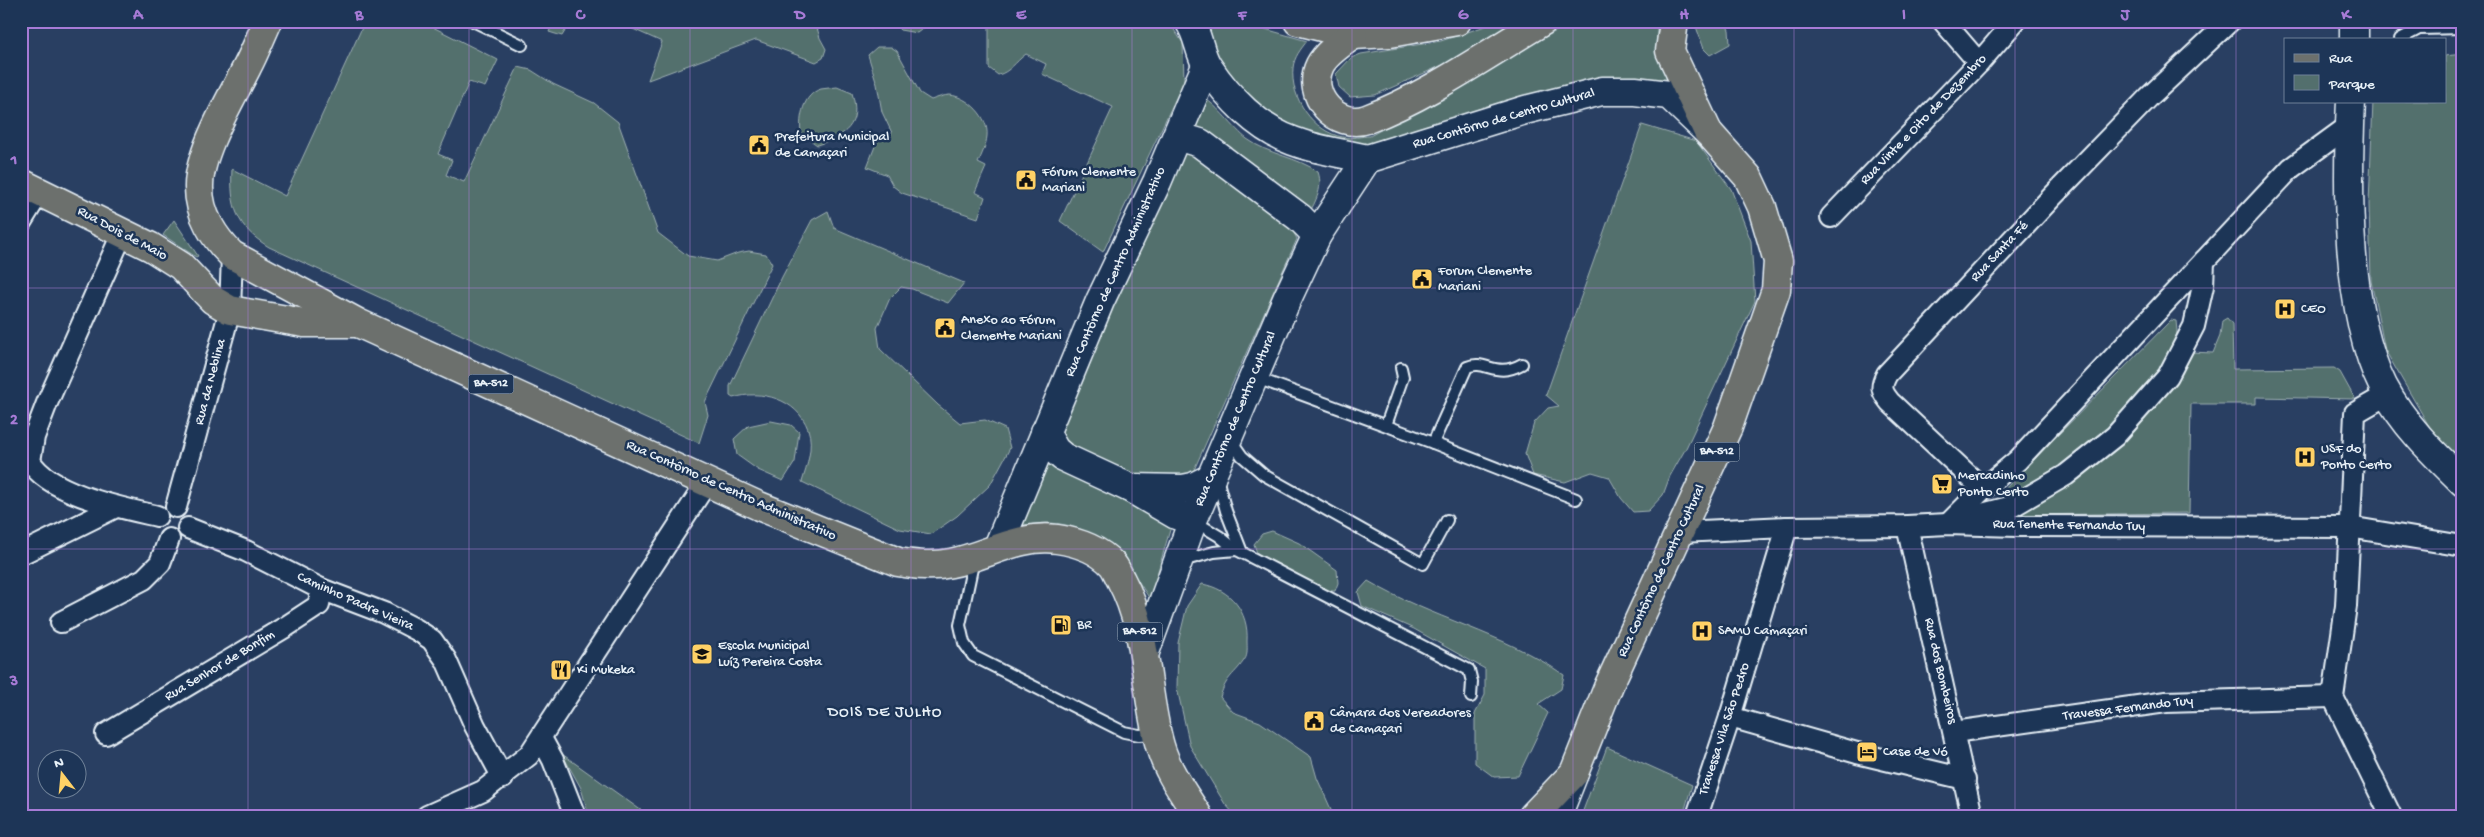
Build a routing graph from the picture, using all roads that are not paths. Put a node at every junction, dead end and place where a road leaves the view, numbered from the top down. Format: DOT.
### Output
graph roads {
  1 [pos="268,21"];
  2 [pos="473,21"];
  3 [pos="1190,21"];
  4 [pos="1298,21"];
  5 [pos="1457,21"];
  6 [pos="1543,21"];
  7 [pos="1674,21"];
  8 [pos="1943,21"];
  9 [pos="2015,21"];
  10 [pos="2230,21"];
  11 [pos="2354,21"];
  12 [pos="2420,25"];
  13 [pos="2463,28"];
  14 [pos="1353,35"];
  15 [pos="2354,38"];
  16 [pos="2401,38"];
  17 [pos="522,45"];
  18 [pos="1978,63"];
  19 [pos="1206,66"];
  20 [pos="2351,113"];
  21 [pos="1708,132"];
  22 [pos="1178,136"];
  23 [pos="1367,159"];
  24 [pos="31,187"];
  25 [pos="1831,217"];
  26 [pos="21,222"];
  27 [pos="122,234"];
  28 [pos="1317,235"];
  29 [pos="232,255"];
  30 [pos="2204,261"];
  31 [pos="230,310"];
  32 [pos="358,323"];
  33 [pos="1522,364"];
  34 [pos="1401,368"];
  35 [pos="1253,376"];
  36 [pos="2388,394"];
  37 [pos="1386,425"];
  38 [pos="1045,432"];
  39 [pos="1228,436"];
  40 [pos="1433,443"];
  41 [pos="1213,473"];
  42 [pos="707,482"];
  43 [pos="2463,482"];
  44 [pos="1130,488"];
  45 [pos="1983,488"];
  46 [pos="1576,499"];
  47 [pos="116,507"];
  48 [pos="176,507"];
  49 [pos="157,516"];
  50 [pos="1193,520"];
  51 [pos="1447,520"];
  52 [pos="1948,524"];
  53 [pos="1907,526"];
  54 [pos="1787,527"];
  55 [pos="2349,527"];
  56 [pos="188,528"];
  57 [pos="1680,532"];
  58 [pos="169,539"];
  59 [pos="2461,543"];
  60 [pos="987,551"];
  61 [pos="1238,551"];
  62 [pos="21,554"];
  63 [pos="1176,563"];
  64 [pos="321,589"];
  65 [pos="61,622"];
  66 [pos="1145,652"];
  67 [pos="1471,697"];
  68 [pos="2334,697"];
  69 [pos="1730,717"];
  70 [pos="1954,732"];
  71 [pos="1157,733"];
  72 [pos="106,734"];
  73 [pos="541,738"];
  74 [pos="1574,773"];
  75 [pos="502,778"];
  76 [pos="1965,779"];
  77 [pos="427,816"];
  78 [pos="575,816"];
  79 [pos="1198,816"];
  80 [pos="1533,816"];
  81 [pos="1557,816"];
  82 [pos="1697,816"];
  83 [pos="1972,816"];
  84 [pos="2391,816"];
  1 -- 29 [label="main road, Rua Contôrno de Centro Administrativo / BA-512"];
  2 -- 17 [label="lane"];
  3 -- 19 [label="street"];
  4 -- 14 [label="main road"];
  5 -- 14 [label="main road"];
  6 -- 14 [label="main road"];
  7 -- 21 [label="main road, BA-512"];
  8 -- 18 [label="street"];
  9 -- 18 [label="street, Rua Vinte e Oito de Dezembro"];
  10 -- 45 [label="street, Rua Santa Fé"];
  11 -- 15 [label="street"];
  12 -- 13 [label="lane"];
  12 -- 16 [label="lane"];
  18 -- 25 [label="street, Rua Vinte e Oito de Dezembro"];
  19 -- 22 [label="street, Rua Contôrno de Centro Administrativo"];
  19 -- 23 [label="street"];
  20 -- 30 [label="street"];
  20 -- 36 [label="street"];
  21 -- 23 [label="street, Rua Contôrno de Centro Cultural"];
  21 -- 57 [label="main road, Rua Contôrno de Centro Cultural / BA-512"];
  22 -- 28 [label="street"];
  22 -- 38 [label="street, Rua Contôrno de Centro Administrativo"];
  23 -- 28 [label="street, Rua Contôrno de Centro Cultural"];
  24 -- 26 [label="street"];
  24 -- 27 [label="main road, Rua Dois de Maio / BA-512"];
  27 -- 31 [label="main road, Rua Dois de Maio / BA-512"];
  27 -- 47 [label="street"];
  28 -- 35 [label="street, Rua Contôrno de Centro Cultural"];
  29 -- 31 [label="street, Rua da Neblina"];
  29 -- 32 [label="main road, Rua Contôrno de Centro Administrativo / BA-512"];
  30 -- 45 [label="street"];
  30 -- 52 [label="street"];
  31 -- 32 [label="main road, Rua Dois de Maio / BA-512"];
  31 -- 48 [label="street, Rua da Neblina"];
  32 -- 42 [label="main road, Rua Contôrno de Centro Administrativo / BA-512"];
  33 -- 40 [label="lane"];
  34 -- 37 [label="lane"];
  35 -- 37 [label="lane"];
  35 -- 39 [label="street, Rua Contôrno de Centro Cultural"];
  36 -- 43 [label="street"];
  36 -- 55 [label="street"];
  37 -- 40 [label="lane"];
  38 -- 44 [label="street"];
  38 -- 60 [label="street, Rua Contôrno de Centro Administrativo"];
  39 -- 41 [label="street, Rua Contôrno de Centro Cultural"];
  39 -- 51 [label="lane"];
  40 -- 46 [label="lane"];
  41 -- 44 [label="street"];
  41 -- 50 [label="street, Rua Contôrno de Centro Cultural"];
  41 -- 61 [label="lane"];
  42 -- 60 [label="main road, Rua Contôrno de Centro Administrativo / BA-512"];
  42 -- 73 [label="street"];
  44 -- 50 [label="street"];
  45 -- 52 [label="street"];
  47 -- 49 [label="street"];
  47 -- 62 [label="street"];
  48 -- 49 [label="street"];
  48 -- 56 [label="street"];
  49 -- 58 [label="street"];
  50 -- 61 [label="lane"];
  50 -- 63 [label="street, Rua Contôrno de Centro Cultural"];
  52 -- 53 [label="street, Rua Tenente Fernando Tuy"];
  52 -- 55 [label="street, Rua Tenente Fernando Tuy"];
  53 -- 54 [label="street, Rua Tenente Fernando Tuy"];
  53 -- 70 [label="street, Rua dos Bombeiros"];
  54 -- 57 [label="street, Rua Tenente Fernando Tuy"];
  54 -- 69 [label="street, Travessa Vila São Pedro"];
  55 -- 59 [label="street, Rua Tenente Fernando Tuy"];
  55 -- 68 [label="street"];
  56 -- 58 [label="street"];
  56 -- 64 [label="street, Caminho Padre Vieira"];
  57 -- 74 [label="main road, Rua Contôrno de Centro Cultural / BA-512"];
  58 -- 65 [label="street"];
  60 -- 66 [label="main road, Rua Contôrno de Centro Cultural / BA-512"];
  60 -- 71 [label="lane"];
  61 -- 63 [label="lane"];
  61 -- 67 [label="lane"];
  63 -- 66 [label="street, Rua Contôrno de Centro Cultural"];
  64 -- 72 [label="street, Rua Senhor de Bonfim"];
  64 -- 75 [label="street, Caminho Padre Vieira"];
  66 -- 71 [label="main road, Rua Contôrno de Centro Cultural / BA-512"];
  68 -- 70 [label="street, Travessa Fernando Tuy"];
  68 -- 84 [label="street"];
  69 -- 76 [label="street"];
  69 -- 82 [label="street, Travessa Vila São Pedro"];
  70 -- 76 [label="street, Rua dos Bombeiros"];
  71 -- 79 [label="main road, Rua Contôrno de Centro Cultural / BA-512"];
  73 -- 75 [label="street"];
  73 -- 78 [label="street"];
  74 -- 80 [label="main road, Rua Contôrno de Centro Cultural / BA-512"];
  74 -- 81 [label="street"];
  75 -- 77 [label="street"];
  76 -- 83 [label="street, Rua dos Bombeiros"];
}
